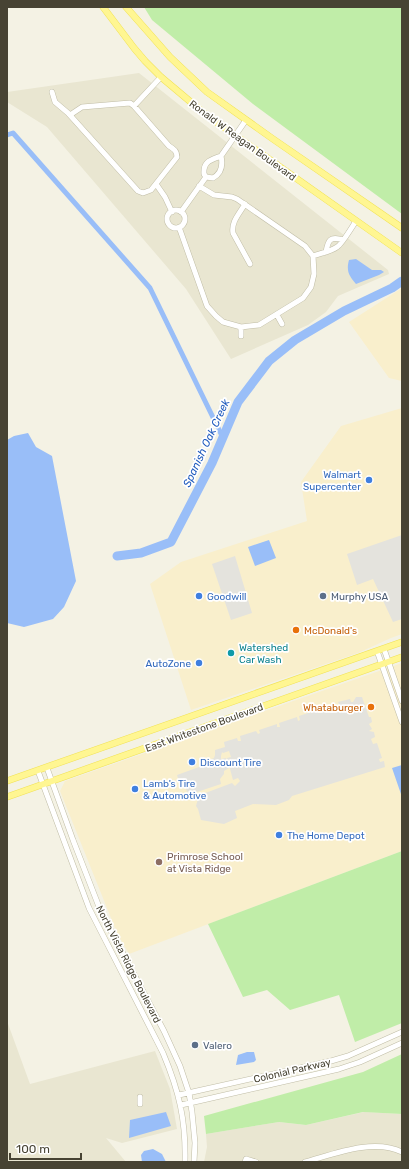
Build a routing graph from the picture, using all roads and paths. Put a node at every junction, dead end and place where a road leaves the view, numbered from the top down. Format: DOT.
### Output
graph roads {
  1 [pos="103,7"];
  2 [pos="126,7"];
  3 [pos="161,77"];
  4 [pos="52,92"];
  5 [pos="134,106"];
  6 [pos="70,115"];
  7 [pos="246,120"];
  8 [pos="235,136"];
  9 [pos="221,156"];
  10 [pos="206,177"];
  11 [pos="156,184"];
  12 [pos="199,186"];
  13 [pos="245,204"];
  14 [pos="172,212"];
  15 [pos="181,212"];
  16 [pos="356,221"];
  17 [pos="180,227"];
  18 [pos="402,228"];
  19 [pos="343,240"];
  20 [pos="326,252"];
  21 [pos="402,253"];
  22 [pos="313,256"];
  23 [pos="250,264"];
  24 [pos="277,315"];
  25 [pos="282,324"];
  26 [pos="241,327"];
  27 [pos="240,336"];
  28 [pos="402,642"];
  29 [pos="384,649"];
  30 [pos="377,651"];
  31 [pos="402,657"];
  32 [pos="388,661"];
  33 [pos="381,664"];
  34 [pos="402,701"];
  35 [pos="402,722"];
  36 [pos="47,768"];
  37 [pos="38,771"];
  38 [pos="7,781"];
  39 [pos="52,781"];
  40 [pos="44,784"];
  41 [pos="7,797"];
  42 [pos="402,1032"];
  43 [pos="402,1043"];
  44 [pos="189,1093"];
  45 [pos="178,1095"];
  46 [pos="140,1097"];
  47 [pos="191,1103"];
  48 [pos="140,1104"];
  49 [pos="181,1105"];
  50 [pos="402,1152"];
  51 [pos="245,1161"];
  52 [pos="184,1162"];
  53 [pos="194,1162"];
  54 [pos="256,1162"];
  55 [pos="305,1162"];
  1 -- 3 [label="main road, Ronald W Reagan Boulevard"];
  2 -- 7 [label="main road, Ronald W Reagan Boulevard"];
  3 -- 5 [label="street"];
  3 -- 8 [label="main road, Ronald W Reagan Boulevard"];
  4 -- 6 [label="street"];
  5 -- 6 [label="street"];
  5 -- 11 [label="street"];
  6 -- 11 [label="street"];
  7 -- 8 [label="street"];
  7 -- 18 [label="main road, Ronald W Reagan Boulevard"];
  8 -- 9 [label="street"];
  8 -- 16 [label="main road, Ronald W Reagan Boulevard"];
  9 -- 10 [label="street"];
  9 -- 10 [label="street"];
  10 -- 12 [label="street"];
  11 -- 14 [label="street"];
  12 -- 13 [label="street"];
  12 -- 15 [label="street"];
  13 -- 22 [label="street"];
  13 -- 23 [label="street"];
  14 -- 15 [label="street"];
  14 -- 17 [label="street"];
  15 -- 17 [label="street"];
  16 -- 19 [label="street"];
  16 -- 21 [label="main road, Ronald W Reagan Boulevard"];
  17 -- 26 [label="street"];
  19 -- 20 [label="street"];
  19 -- 20 [label="street"];
  20 -- 22 [label="street"];
  22 -- 24 [label="street"];
  24 -- 25 [label="street"];
  24 -- 26 [label="street"];
  26 -- 27 [label="street"];
  28 -- 29 [label="main road, East Whitestone Boulevard"];
  29 -- 30 [label="main road, East Whitestone Boulevard"];
  29 -- 32 [label="street"];
  30 -- 33 [label="street"];
  30 -- 36 [label="main road, East Whitestone Boulevard"];
  31 -- 32 [label="main road, East Whitestone Boulevard"];
  32 -- 33 [label="main road, East Whitestone Boulevard"];
  32 -- 34 [label="street"];
  33 -- 35 [label="street"];
  33 -- 39 [label="main road, East Whitestone Boulevard"];
  36 -- 37 [label="main road, East Whitestone Boulevard"];
  36 -- 39 [label="street, North Vista Ridge Boulevard"];
  37 -- 38 [label="main road, East Whitestone Boulevard"];
  37 -- 40 [label="street, North Vista Ridge Boulevard"];
  39 -- 40 [label="main road, East Whitestone Boulevard"];
  39 -- 44 [label="street, North Vista Ridge Boulevard"];
  40 -- 41 [label="main road, East Whitestone Boulevard"];
  40 -- 45 [label="street, North Vista Ridge Boulevard"];
  42 -- 44 [label="street, Colonial Parkway"];
  43 -- 47 [label="street, Colonial Parkway"];
  44 -- 45 [label="street, Colonial Parkway"];
  44 -- 47 [label="street, North Vista Ridge Boulevard"];
  45 -- 49 [label="street, North Vista Ridge Boulevard"];
  46 -- 48 [label="street"];
  47 -- 49 [label="street, Colonial Parkway"];
  47 -- 53 [label="street, North Vista Ridge Boulevard"];
  49 -- 52 [label="street, North Vista Ridge Boulevard"];
  50 -- 55 [label="street"];
  51 -- 54 [label="street"];
}
